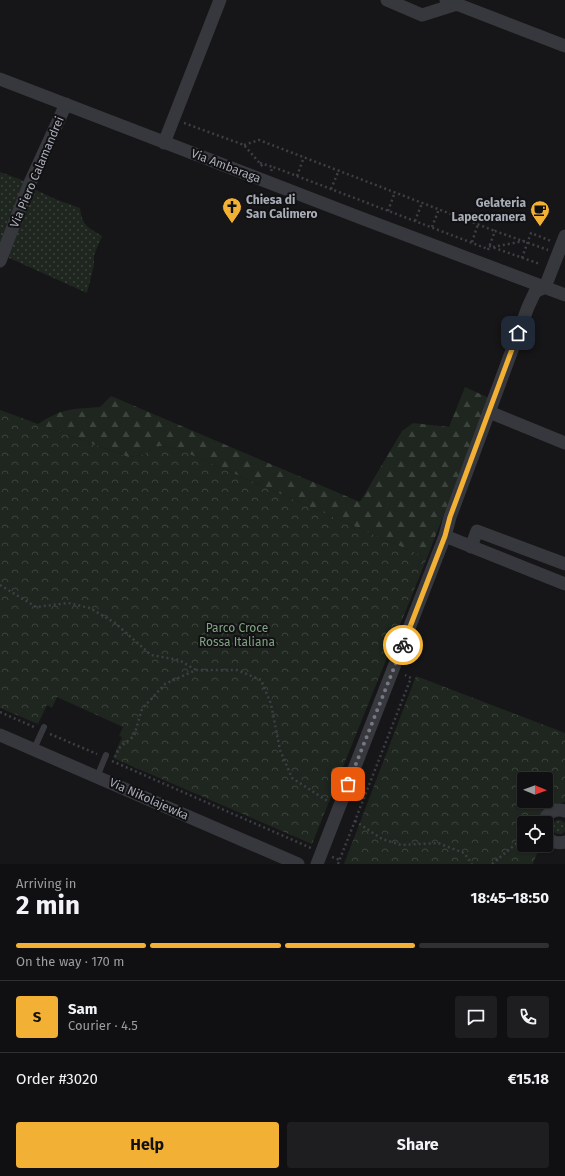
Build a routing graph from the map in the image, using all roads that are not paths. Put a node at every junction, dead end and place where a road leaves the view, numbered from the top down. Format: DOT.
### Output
graph roads {
  1 [pos="220,0"];
  2 [pos="392,1"];
  3 [pos="451,2"];
  4 [pos="565,46"];
  5 [pos="0,79"];
  6 [pos="66,104"];
  7 [pos="164,143"];
  8 [pos="565,236"];
  9 [pos="0,261"];
  10 [pos="545,287"];
  11 [pos="565,295"];
  12 [pos="489,412"];
  13 [pos="565,443"];
  14 [pos="445,536"];
  15 [pos="471,548"];
  16 [pos="564,563"];
  17 [pos="560,582"];
  18 [pos="43,729"];
  19 [pos="0,734"];
  20 [pos="34,749"];
  21 [pos="106,756"];
  22 [pos="97,777"];
  23 [pos="564,810"];
  24 [pos="547,816"];
  25 [pos="553,842"];
  26 [pos="565,842"];
  27 [pos="320,858"];
  28 [pos="298,864"];
  1 -- 7 [label="street"];
  2 -- 3 [label="street"];
  3 -- 4 [label="street"];
  5 -- 6 [label="street, Via Ambaraga"];
  6 -- 7 [label="street, Via Ambaraga"];
  6 -- 9 [label="street, Via Piero Calamandrei"];
  7 -- 10 [label="street, Via Ambaraga"];
  8 -- 10 [label="street"];
  10 -- 11 [label="street, Via Ambaraga"];
  10 -- 12 [label="street"];
  12 -- 13 [label="street"];
  12 -- 14 [label="street"];
  14 -- 15 [label="street"];
  14 -- 27 [label="street"];
  15 -- 16 [label="street"];
  15 -- 17 [label="street"];
  16 -- 17 [label="street"];
  18 -- 20 [label="lane"];
  19 -- 20 [label="street, Via Nikolajewka"];
  20 -- 22 [label="street, Via Nikolajewka"];
  21 -- 22 [label="lane"];
  22 -- 28 [label="street, Via Nikolajewka"];
  23 -- 24 [label="street"];
  25 -- 26 [label="street"];
}
